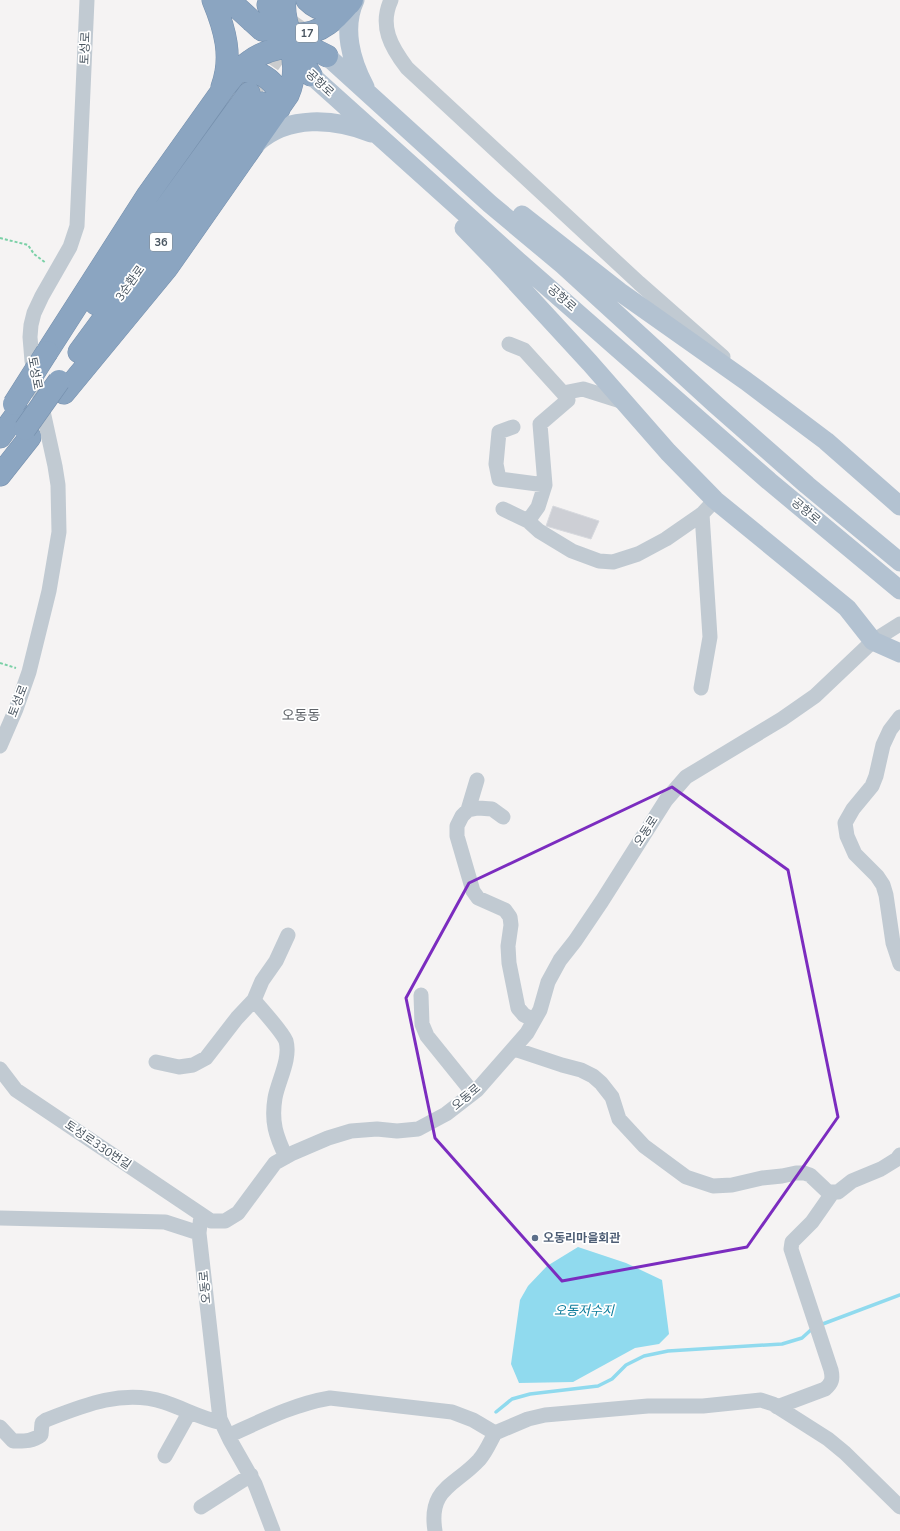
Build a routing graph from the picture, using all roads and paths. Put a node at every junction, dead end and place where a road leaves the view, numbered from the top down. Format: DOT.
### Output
graph roads {
  1 [pos="87,0"];
  2 [pos="212,0"];
  3 [pos="229,0"];
  4 [pos="307,0"];
  5 [pos="391,0"];
  6 [pos="352,1"];
  7 [pos="286,30"];
  8 [pos="327,56"];
  9 [pos="237,72"];
  10 [pos="311,75"];
  11 [pos="371,96"];
  12 [pos="216,98"];
  13 [pos="263,102"];
  14 [pos="378,136"];
  15 [pos="427,146"];
  16 [pos="250,149"];
  17 [pos="405,159"];
  18 [pos="0,238"];
  19 [pos="57,271"];
  20 [pos="509,344"];
  21 [pos="56,373"];
  22 [pos="746,381"];
  23 [pos="563,394"];
  24 [pos="624,402"];
  25 [pos="22,420"];
  26 [pos="0,425"];
  27 [pos="513,427"];
  28 [pos="0,437"];
  29 [pos="0,464"];
  30 [pos="0,475"];
  31 [pos="545,485"];
  32 [pos="715,500"];
  33 [pos="900,506"];
  34 [pos="503,509"];
  35 [pos="702,514"];
  36 [pos="528,521"];
  37 [pos="900,562"];
  38 [pos="900,590"];
  39 [pos="900,624"];
  40 [pos="880,636"];
  41 [pos="900,652"];
  42 [pos="0,663"];
  43 [pos="29,672"];
  44 [pos="701,688"];
  45 [pos="900,717"];
  46 [pos="0,746"];
  47 [pos="477,780"];
  48 [pos="468,810"];
  49 [pos="503,817"];
  50 [pos="288,935"];
  51 [pos="900,964"];
  52 [pos="420,995"];
  53 [pos="254,1000"];
  54 [pos="534,1020"];
  55 [pos="514,1049"];
  56 [pos="156,1062"];
  57 [pos="0,1069"];
  58 [pos="473,1093"];
  59 [pos="900,1155"];
  60 [pos="286,1157"];
  61 [pos="833,1192"];
  62 [pos="201,1215"];
  63 [pos="0,1218"];
  64 [pos="199,1233"];
  65 [pos="777,1407"];
  66 [pos="189,1413"];
  67 [pos="0,1426"];
  68 [pos="225,1430"];
  69 [pos="495,1433"];
  70 [pos="165,1456"];
  71 [pos="251,1475"];
  72 [pos="201,1507"];
  73 [pos="900,1507"];
  74 [pos="273,1531"];
  75 [pos="435,1531"];
  1 -- 19 [label="street, 토성로"];
  2 -- 12 [label="highway"];
  3 -- 7 [label="highway, 공항로"];
  4 -- 6 [label="highway"];
  5 -- 22 [label="street"];
  6 -- 7 [label="highway, 17"];
  6 -- 11 [label="main road"];
  7 -- 8 [label="highway, 공항로"];
  7 -- 9 [label="highway"];
  7 -- 10 [label="highway, 공항로"];
  7 -- 13 [label="highway"];
  8 -- 11 [label="main road, 공항로"];
  9 -- 12 [label="highway"];
  9 -- 13 [label="highway"];
  10 -- 14 [label="main road, 공항로"];
  11 -- 15 [label="main road, 공항로"];
  12 -- 21 [label="highway"];
  13 -- 16 [label="highway"];
  13 -- 21 [label="highway, 3순환로 / 36"];
  14 -- 16 [label="main road"];
  14 -- 17 [label="main road, 공항로"];
  15 -- 22 [label="main road"];
  15 -- 37 [label="main road, 공항로"];
  16 -- 21 [label="highway"];
  17 -- 24 [label="main road"];
  17 -- 38 [label="main road, 공항로"];
  18 -- 19 [label="path"];
  19 -- 43 [label="street, 토성로"];
  20 -- 23 [label="street"];
  21 -- 25 [label="highway"];
  21 -- 25 [label="highway, 3순환로 / 36"];
  22 -- 33 [label="main road"];
  23 -- 24 [label="street"];
  23 -- 31 [label="street"];
  24 -- 32 [label="main road"];
  25 -- 26 [label="highway"];
  25 -- 28 [label="highway, 3순환로 / 36"];
  25 -- 29 [label="highway, 3순환로 / 36"];
  25 -- 30 [label="highway"];
  27 -- 31 [label="street"];
  31 -- 36 [label="street"];
  32 -- 35 [label="street"];
  32 -- 40 [label="main road"];
  34 -- 36 [label="street"];
  35 -- 36 [label="street"];
  35 -- 44 [label="street"];
  39 -- 40 [label="street, 오동로"];
  40 -- 41 [label="main road"];
  40 -- 54 [label="street, 오동로"];
  42 -- 43 [label="path"];
  43 -- 46 [label="street, 토성로"];
  45 -- 51 [label="street"];
  47 -- 48 [label="street"];
  48 -- 49 [label="street"];
  48 -- 54 [label="street"];
  50 -- 53 [label="street"];
  52 -- 58 [label="street"];
  53 -- 56 [label="street"];
  53 -- 60 [label="street"];
  54 -- 55 [label="street, 오동로"];
  55 -- 58 [label="street, 오동로"];
  55 -- 61 [label="street"];
  57 -- 62 [label="street, 토성로330번길"];
  58 -- 60 [label="street, 오동로"];
  59 -- 61 [label="street"];
  60 -- 62 [label="street, 오동로"];
  61 -- 65 [label="street"];
  62 -- 64 [label="street, 오동로"];
  63 -- 64 [label="street"];
  64 -- 68 [label="street, 오동로"];
  65 -- 69 [label="street"];
  65 -- 73 [label="street"];
  66 -- 67 [label="street"];
  66 -- 68 [label="street"];
  66 -- 70 [label="street"];
  68 -- 69 [label="street"];
  68 -- 71 [label="street, 오동로"];
  69 -- 75 [label="street"];
  71 -- 72 [label="street"];
  71 -- 74 [label="street, 오동로"];
}
